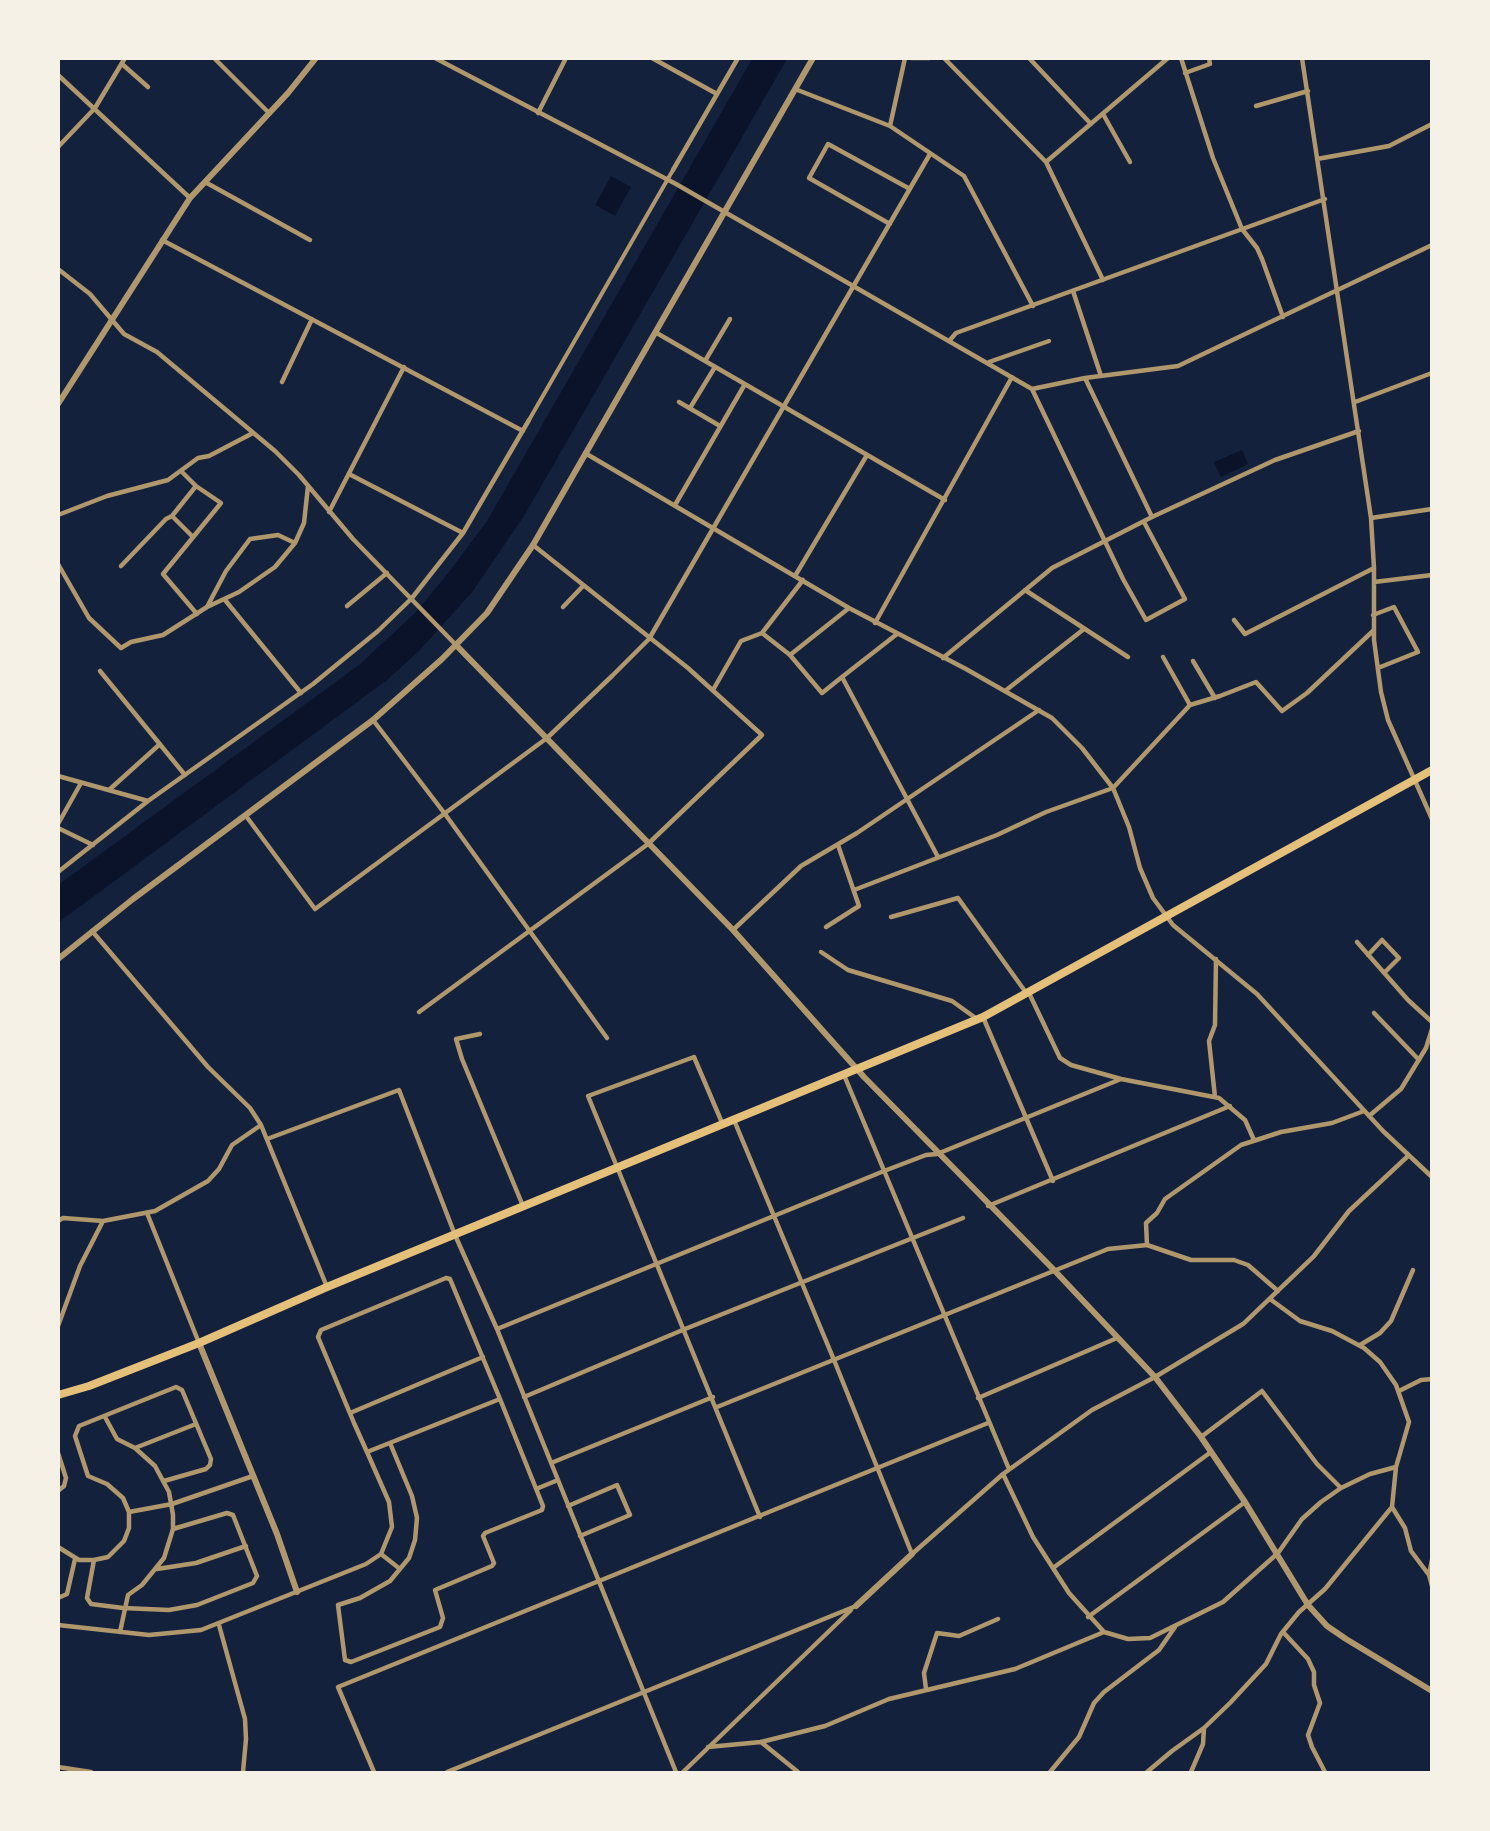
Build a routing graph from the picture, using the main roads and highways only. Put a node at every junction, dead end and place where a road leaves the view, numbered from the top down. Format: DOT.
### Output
graph roads {
  1 [pos="1431,771"];
  2 [pos="58,1395"];
  1 -- 2 [label="main road"];
}
